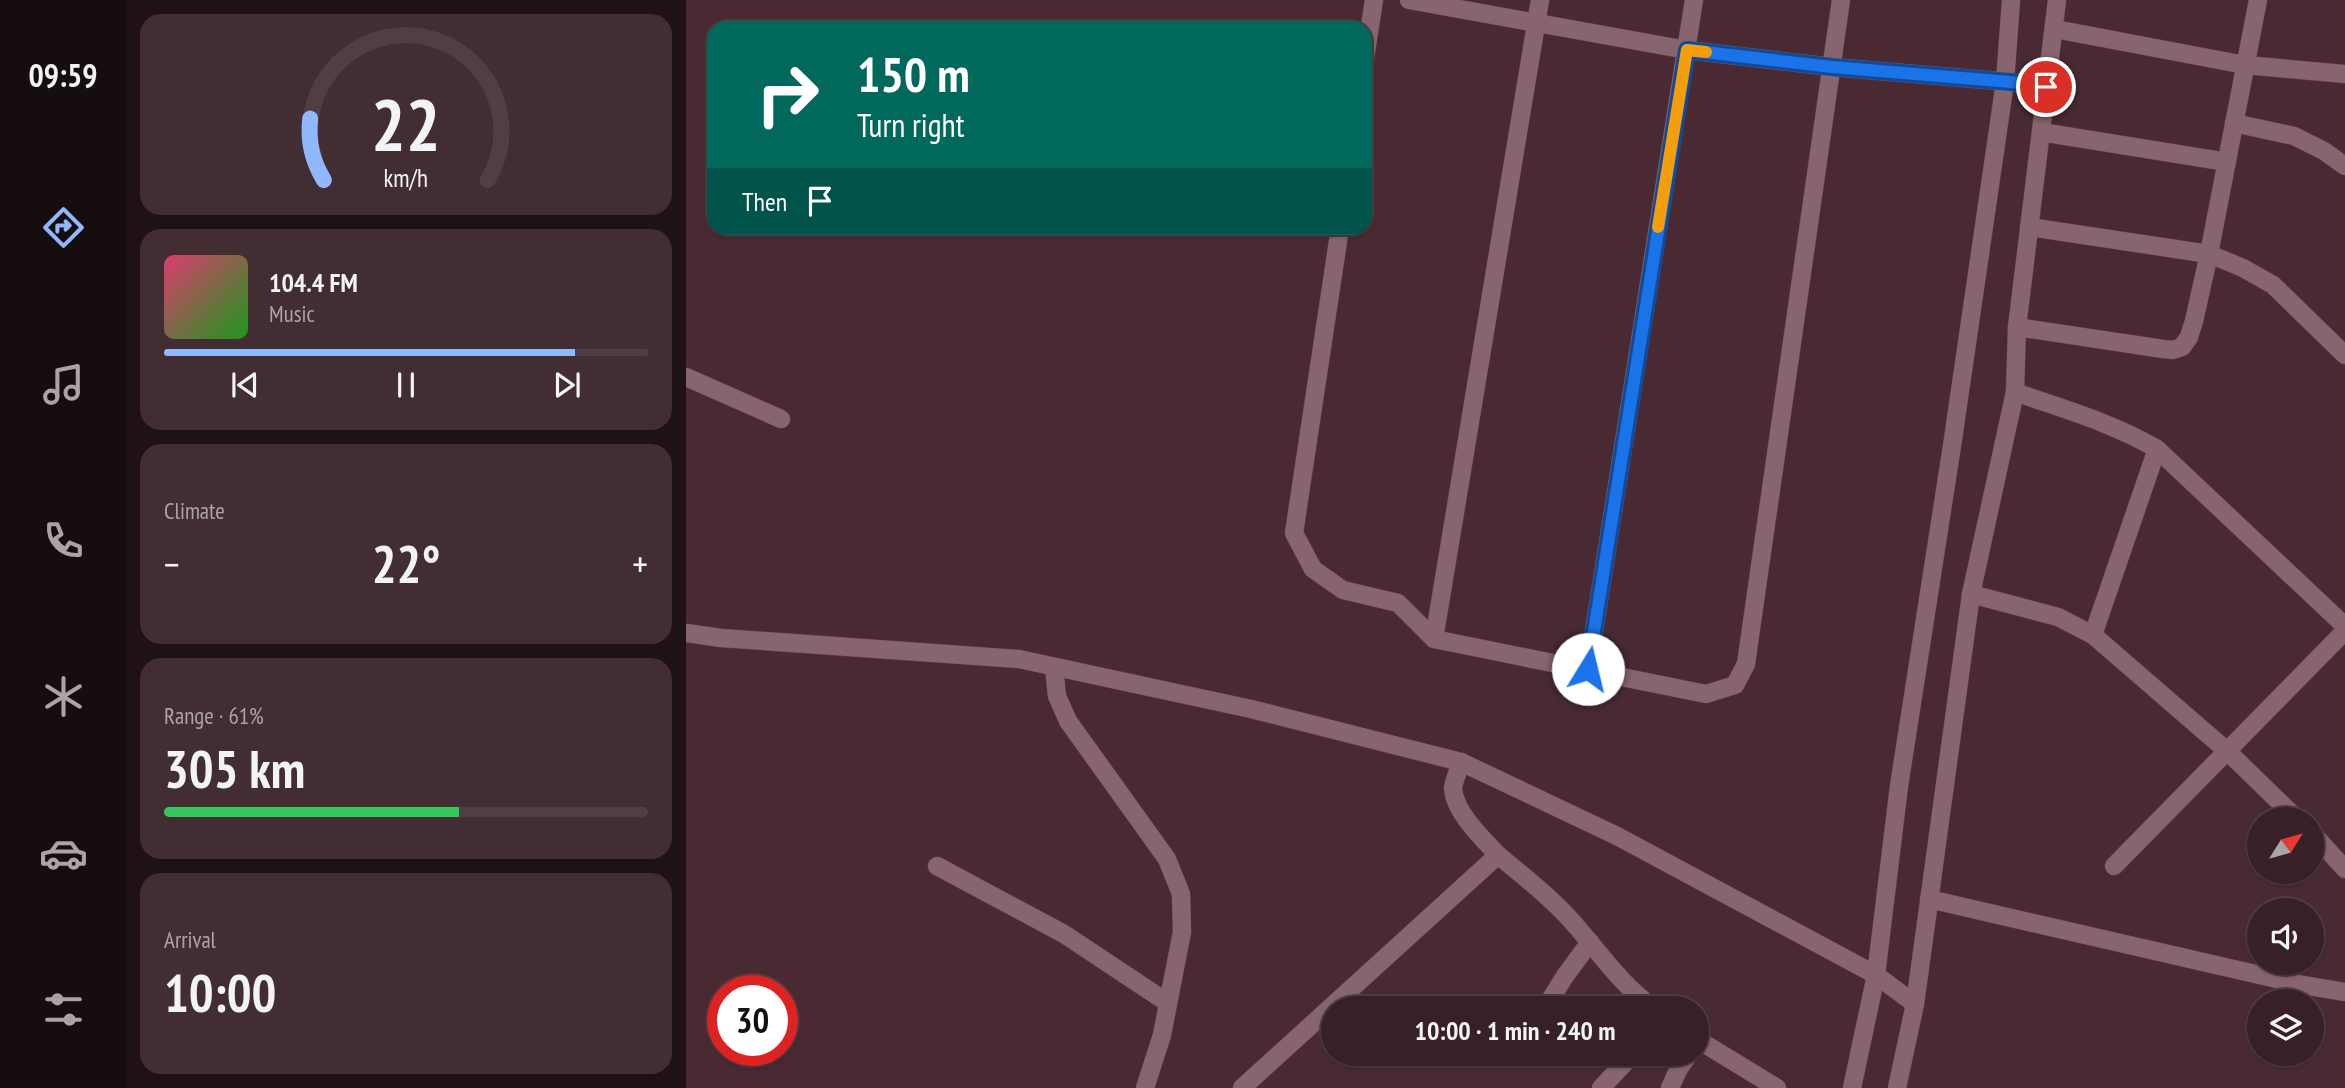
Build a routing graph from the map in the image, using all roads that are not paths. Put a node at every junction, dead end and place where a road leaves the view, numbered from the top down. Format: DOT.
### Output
graph roads {
  1 [pos="1374,0"];
  2 [pos="1409,0"];
  3 [pos="1540,0"];
  4 [pos="1694,0"];
  5 [pos="1841,0"];
  6 [pos="2011,0"];
  7 [pos="2057,0"];
  8 [pos="2258,0"];
  9 [pos="1371,21"];
  10 [pos="1537,25"];
  11 [pos="2055,29"];
  12 [pos="1687,50"];
  13 [pos="2245,65"];
  14 [pos="1832,67"];
  15 [pos="2345,74"];
  16 [pos="2005,82"];
  17 [pos="2046,85"];
  18 [pos="2234,123"];
  19 [pos="2040,132"];
  20 [pos="2227,162"];
  21 [pos="2345,166"];
  22 [pos="2029,227"];
  23 [pos="1339,235"];
  24 [pos="2209,254"];
  25 [pos="2017,327"];
  26 [pos="2345,355"];
  27 [pos="686,377"];
  28 [pos="2015,392"];
  29 [pos="780,419"];
  30 [pos="2157,449"];
  31 [pos="1971,593"];
  32 [pos="2345,628"];
  33 [pos="686,633"];
  34 [pos="2094,635"];
  35 [pos="1434,639"];
  36 [pos="1055,667"];
  37 [pos="1588,669"];
  38 [pos="2227,751"];
  39 [pos="1461,762"];
  40 [pos="2285,807"];
  41 [pos="2324,846"];
  42 [pos="1498,855"];
  43 [pos="937,866"];
  44 [pos="2115,866"];
  45 [pos="2345,869"];
  46 [pos="1929,899"];
  47 [pos="1590,942"];
  48 [pos="1875,975"];
  49 [pos="2345,992"];
  50 [pos="1552,996"];
  51 [pos="1638,996"];
  52 [pos="1168,1003"];
  53 [pos="1915,1004"];
  54 [pos="1709,1051"];
  55 [pos="1622,1066"];
  56 [pos="1681,1066"];
  57 [pos="1145,1088"];
  58 [pos="1242,1088"];
  59 [pos="1601,1088"];
  60 [pos="1670,1088"];
  61 [pos="1777,1088"];
  62 [pos="1852,1088"];
  63 [pos="1897,1088"];
  1 -- 9 [label="street"];
  2 -- 10 [label="street"];
  3 -- 10 [label="street"];
  4 -- 12 [label="street"];
  5 -- 14 [label="street"];
  6 -- 16 [label="street"];
  7 -- 11 [label="street"];
  8 -- 13 [label="street"];
  10 -- 12 [label="street"];
  10 -- 35 [label="street"];
  11 -- 13 [label="street"];
  11 -- 17 [label="street"];
  12 -- 14 [label="street"];
  12 -- 37 [label="street"];
  13 -- 15 [label="street"];
  13 -- 18 [label="street"];
  14 -- 16 [label="street"];
  14 -- 37 [label="street"];
  16 -- 17 [label="street"];
  16 -- 48 [label="street"];
  17 -- 19 [label="street"];
  18 -- 20 [label="street"];
  18 -- 21 [label="street"];
  19 -- 20 [label="street"];
  19 -- 22 [label="street"];
  20 -- 24 [label="street"];
  22 -- 24 [label="street"];
  22 -- 25 [label="street"];
  23 -- 35 [label="street"];
  24 -- 25 [label="street"];
  24 -- 26 [label="street"];
  25 -- 28 [label="street"];
  27 -- 29 [label="street"];
  28 -- 30 [label="street"];
  28 -- 31 [label="street"];
  30 -- 32 [label="street"];
  30 -- 34 [label="street"];
  31 -- 34 [label="street"];
  31 -- 46 [label="street"];
  32 -- 38 [label="street"];
  33 -- 36 [label="street"];
  34 -- 38 [label="street"];
  35 -- 37 [label="street"];
  36 -- 39 [label="street"];
  36 -- 52 [label="street"];
  38 -- 40 [label="street"];
  38 -- 44 [label="street"];
  39 -- 42 [label="street"];
  39 -- 48 [label="street"];
  41 -- 45 [label="street"];
  42 -- 47 [label="street"];
  42 -- 58 [label="street"];
  43 -- 52 [label="street"];
  46 -- 49 [label="street"];
  46 -- 53 [label="street"];
  47 -- 50 [label="street"];
  47 -- 51 [label="street"];
  48 -- 53 [label="street"];
  48 -- 62 [label="street"];
  52 -- 57 [label="street"];
  53 -- 63 [label="street"];
  54 -- 61 [label="street"];
  55 -- 59 [label="street"];
  56 -- 60 [label="street"];
}
